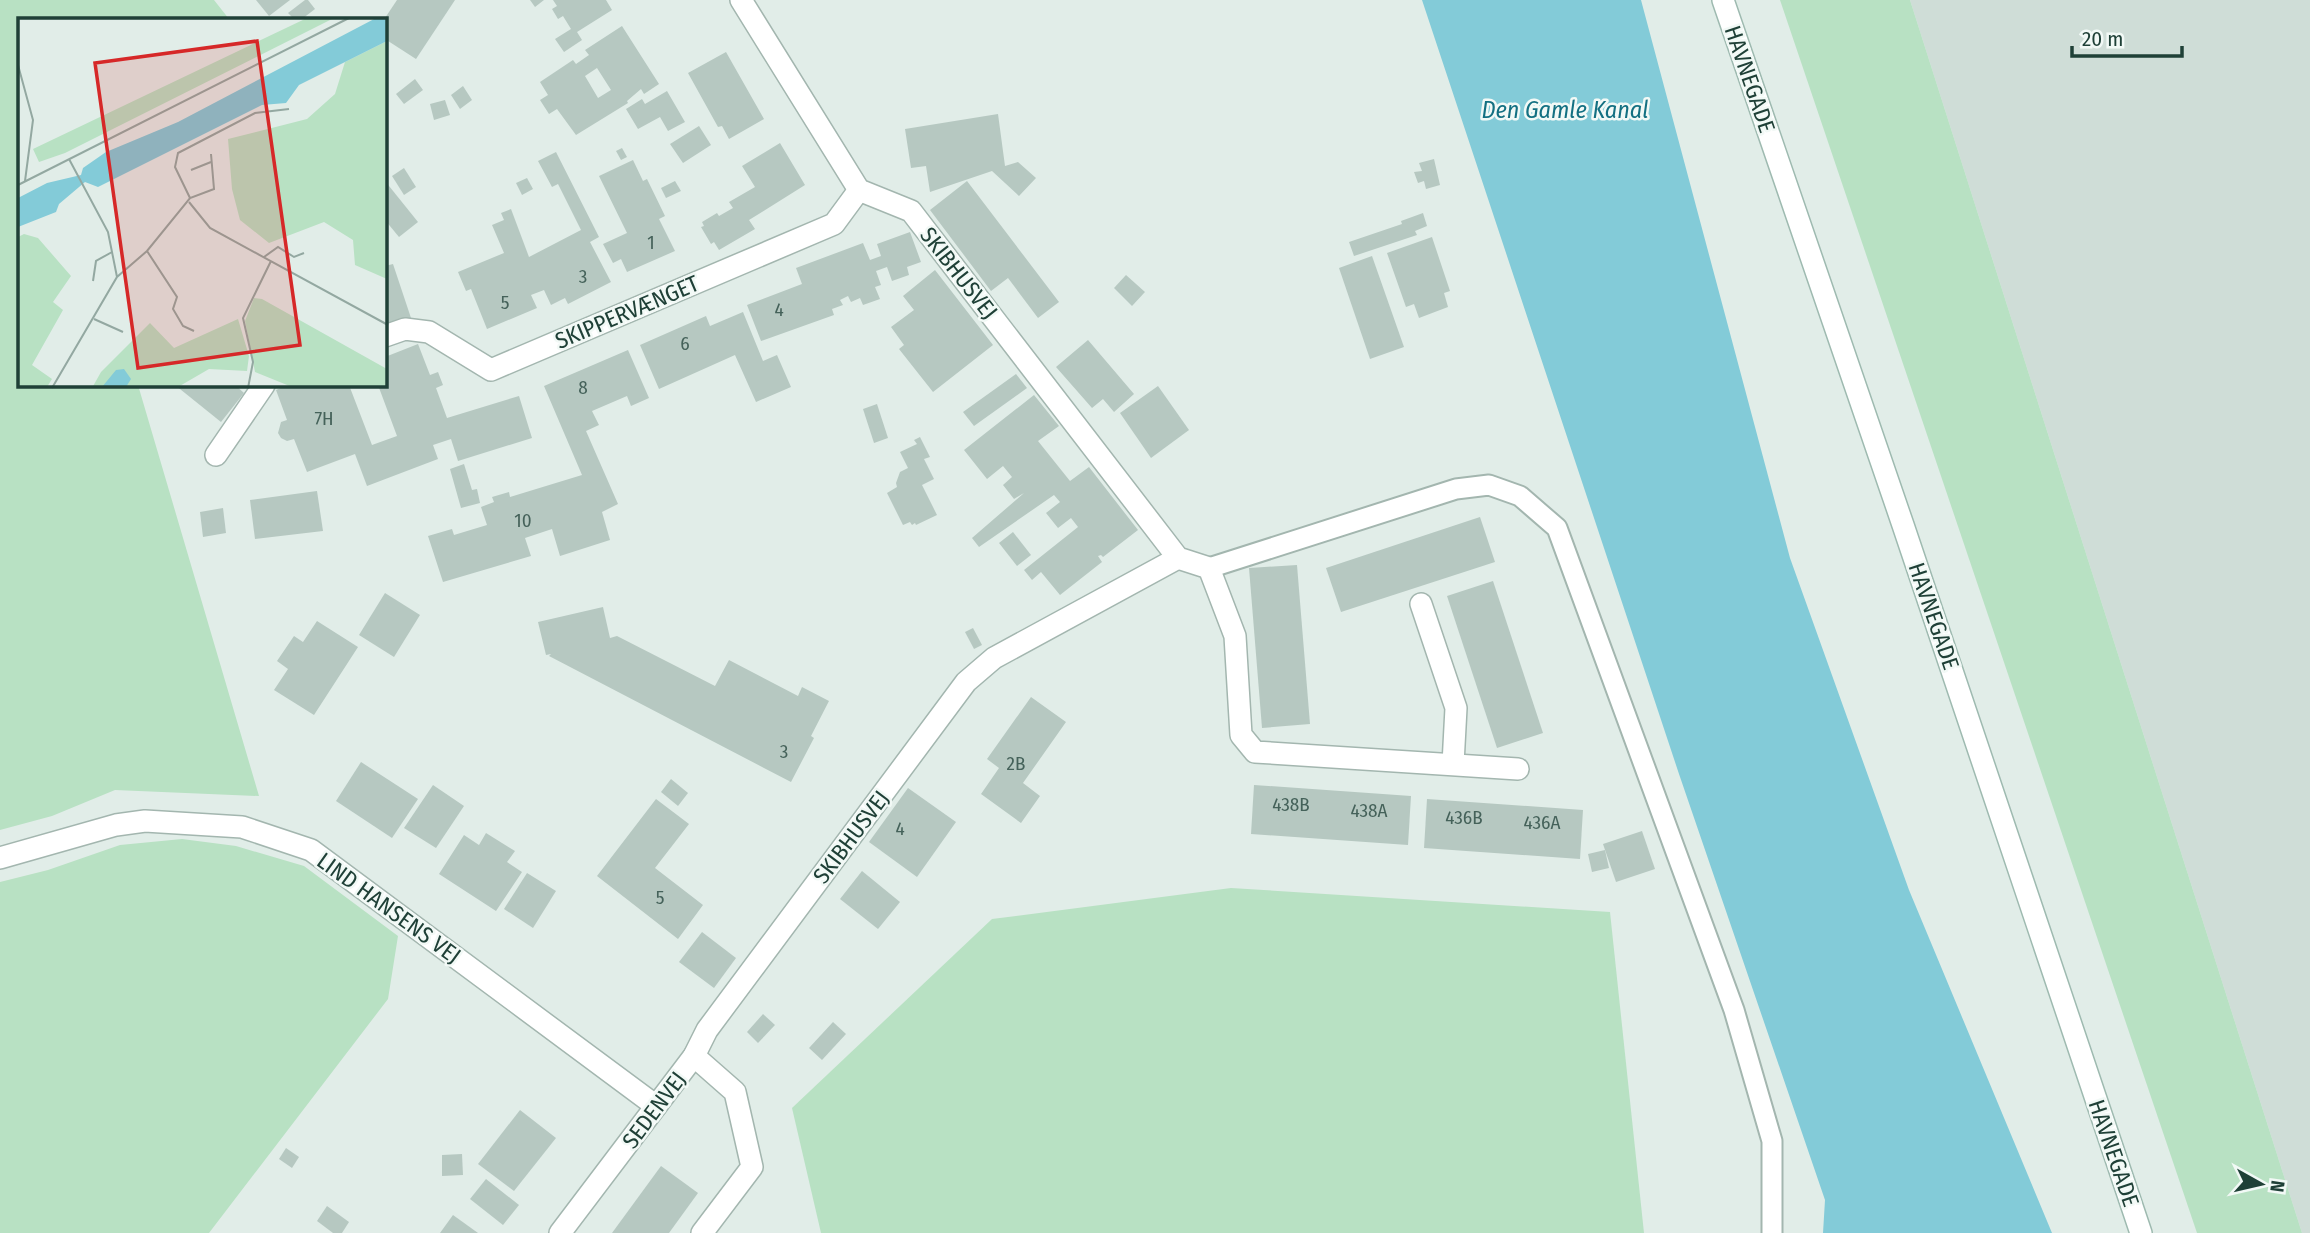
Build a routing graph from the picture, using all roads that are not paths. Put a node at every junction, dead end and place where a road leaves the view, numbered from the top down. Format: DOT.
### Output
graph roads {
  1 [pos="741,0"];
  2 [pos="1723,0"];
  3 [pos="859,190"];
  4 [pos="387,335"];
  5 [pos="263,387"];
  6 [pos="216,455"];
  7 [pos="1178,558"];
  8 [pos="1209,568"];
  9 [pos="1421,604"];
  10 [pos="1453,764"];
  11 [pos="1518,768"];
  12 [pos="0,858"];
  13 [pos="694,1056"];
  14 [pos="656,1106"];
  15 [pos="560,1233"];
  16 [pos="702,1233"];
  17 [pos="1772,1233"];
  18 [pos="2141,1233"];
  1 -- 3 [label="street"];
  2 -- 18 [label="street, HAVNEGADE"];
  3 -- 4 [label="street, SKIPPERVÆNGET"];
  3 -- 7 [label="street, SKIBHUSVEJ"];
  5 -- 6 [label="street"];
  7 -- 8 [label="street"];
  7 -- 13 [label="street, SKIBHUSVEJ"];
  8 -- 10 [label="street"];
  8 -- 17 [label="lane"];
  9 -- 10 [label="street"];
  10 -- 11 [label="street"];
  12 -- 14 [label="street, LIND HANSENS VEJ"];
  13 -- 14 [label="street, SEDENVEJ"];
  13 -- 16 [label="street, SEDENVEJ"];
  14 -- 15 [label="street, SEDENVEJ"];
}
